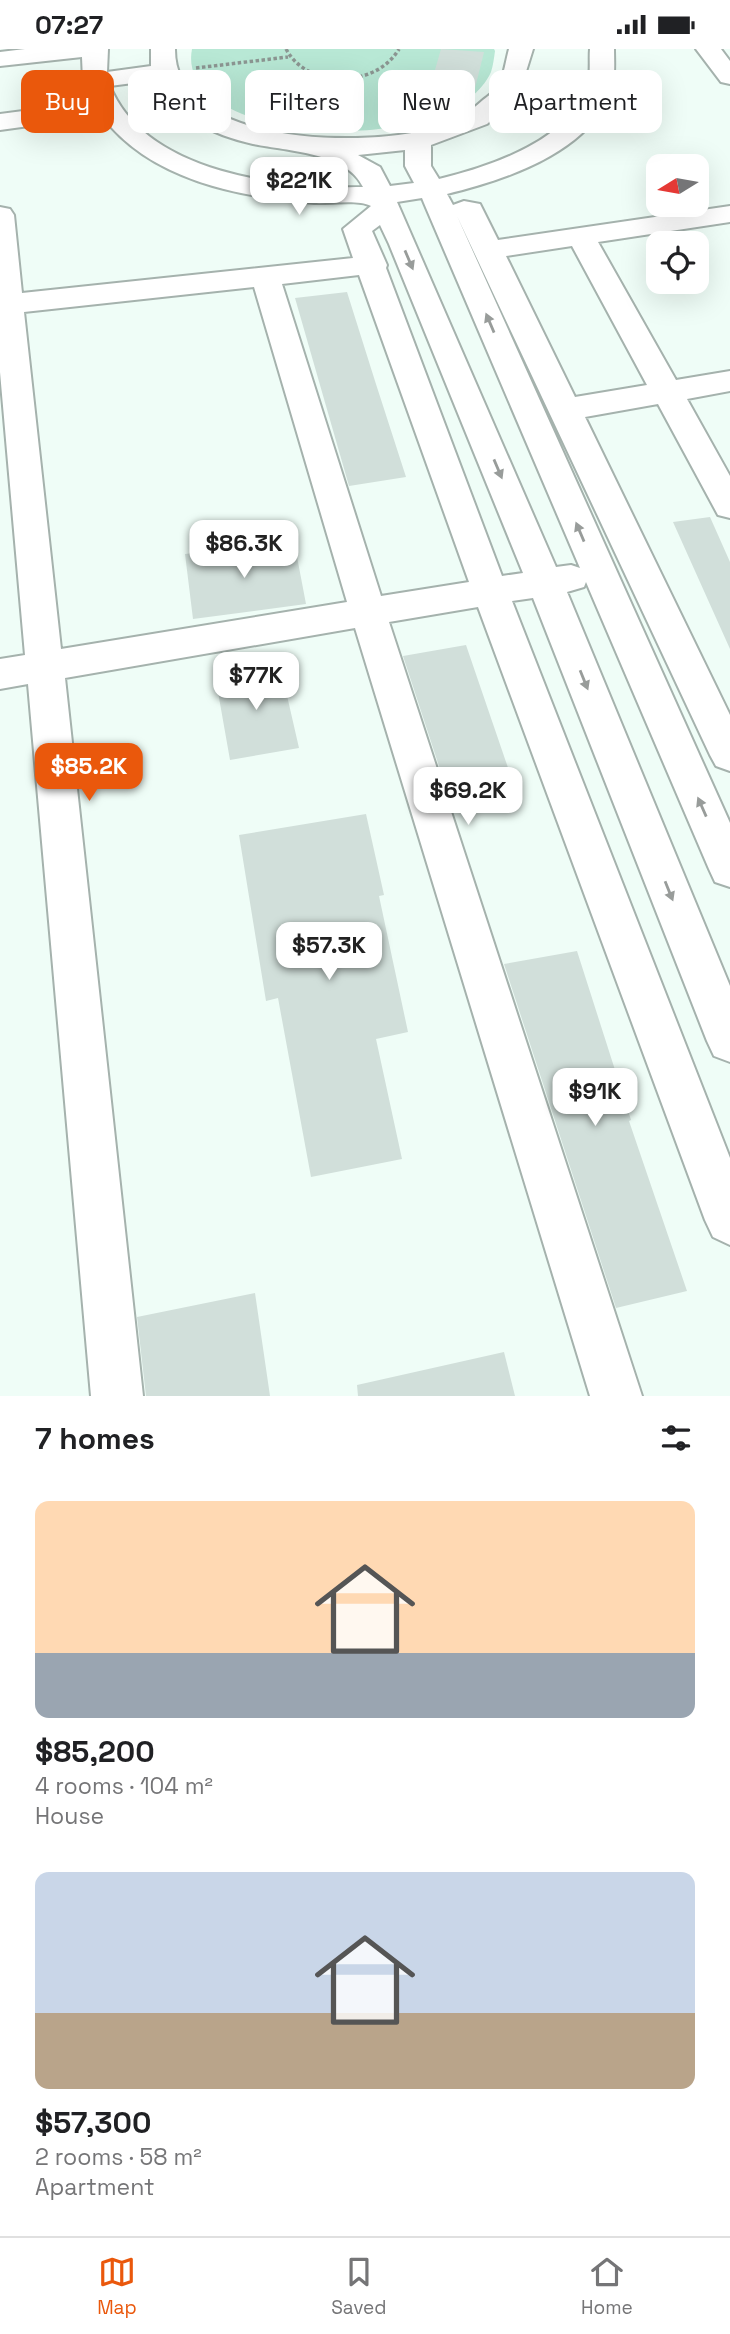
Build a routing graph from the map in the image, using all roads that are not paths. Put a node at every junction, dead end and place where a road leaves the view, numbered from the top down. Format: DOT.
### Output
graph roads {
  1 [pos="94,49"];
  2 [pos="521,49"];
  3 [pos="602,49"];
  4 [pos="708,49"];
  5 [pos="0,59"];
  6 [pos="163,61"];
  7 [pos="95,70"];
  8 [pos="114,75"];
  9 [pos="730,76"];
  10 [pos="114,116"];
  11 [pos="21,119"];
  12 [pos="0,122"];
  13 [pos="418,141"];
  14 [pos="330,150"];
  15 [pos="321,196"];
  16 [pos="434,196"];
  17 [pos="375,211"];
  18 [pos="730,213"];
  19 [pos="0,215"];
  20 [pos="582,238"];
  21 [pos="488,250"];
  22 [pos="373,265"];
  23 [pos="265,275"];
  24 [pos="9,304"];
  25 [pos="730,380"];
  26 [pos="667,391"];
  27 [pos="564,410"];
  28 [pos="730,506"];
  29 [pos="598,573"];
  30 [pos="545,582"];
  31 [pos="490,591"];
  32 [pos="368,612"];
  33 [pos="45,666"];
  34 [pos="0,674"];
  35 [pos="730,755"];
  36 [pos="730,869"];
  37 [pos="730,1041"];
  38 [pos="730,1220"];
  39 [pos="117,1396"];
  40 [pos="616,1396"];
  1 -- 5 [label="street"];
  1 -- 7 [label="street"];
  2 -- 13 [label="street"];
  3 -- 16 [label="street"];
  4 -- 9 [label="street"];
  6 -- 8 [label="street"];
  6 -- 14 [label="street"];
  10 -- 15 [label="street"];
  11 -- 12 [label="street"];
  13 -- 14 [label="street"];
  13 -- 16 [label="street"];
  14 -- 17 [label="street"];
  15 -- 17 [label="street"];
  15 -- 17 [label="street"];
  16 -- 17 [label="street"];
  16 -- 21 [label="street"];
  29 -- 16 [label="street, one-way"];
  17 -- 22 [label="street"];
  17 -- 30 [label="street, one-way"];
  18 -- 20 [label="street"];
  19 -- 24 [label="street"];
  20 -- 21 [label="street"];
  20 -- 26 [label="street"];
  21 -- 27 [label="street"];
  22 -- 23 [label="street"];
  22 -- 31 [label="street"];
  23 -- 24 [label="street"];
  23 -- 32 [label="street"];
  24 -- 33 [label="street"];
  25 -- 26 [label="street"];
  26 -- 27 [label="street"];
  26 -- 28 [label="street"];
  27 -- 35 [label="street"];
  29 -- 30 [label="street"];
  36 -- 29 [label="street, one-way"];
  30 -- 31 [label="street"];
  30 -- 37 [label="street, one-way"];
  31 -- 32 [label="street"];
  31 -- 38 [label="street"];
  32 -- 33 [label="street"];
  32 -- 40 [label="street"];
  33 -- 34 [label="street"];
  33 -- 39 [label="street"];
}
